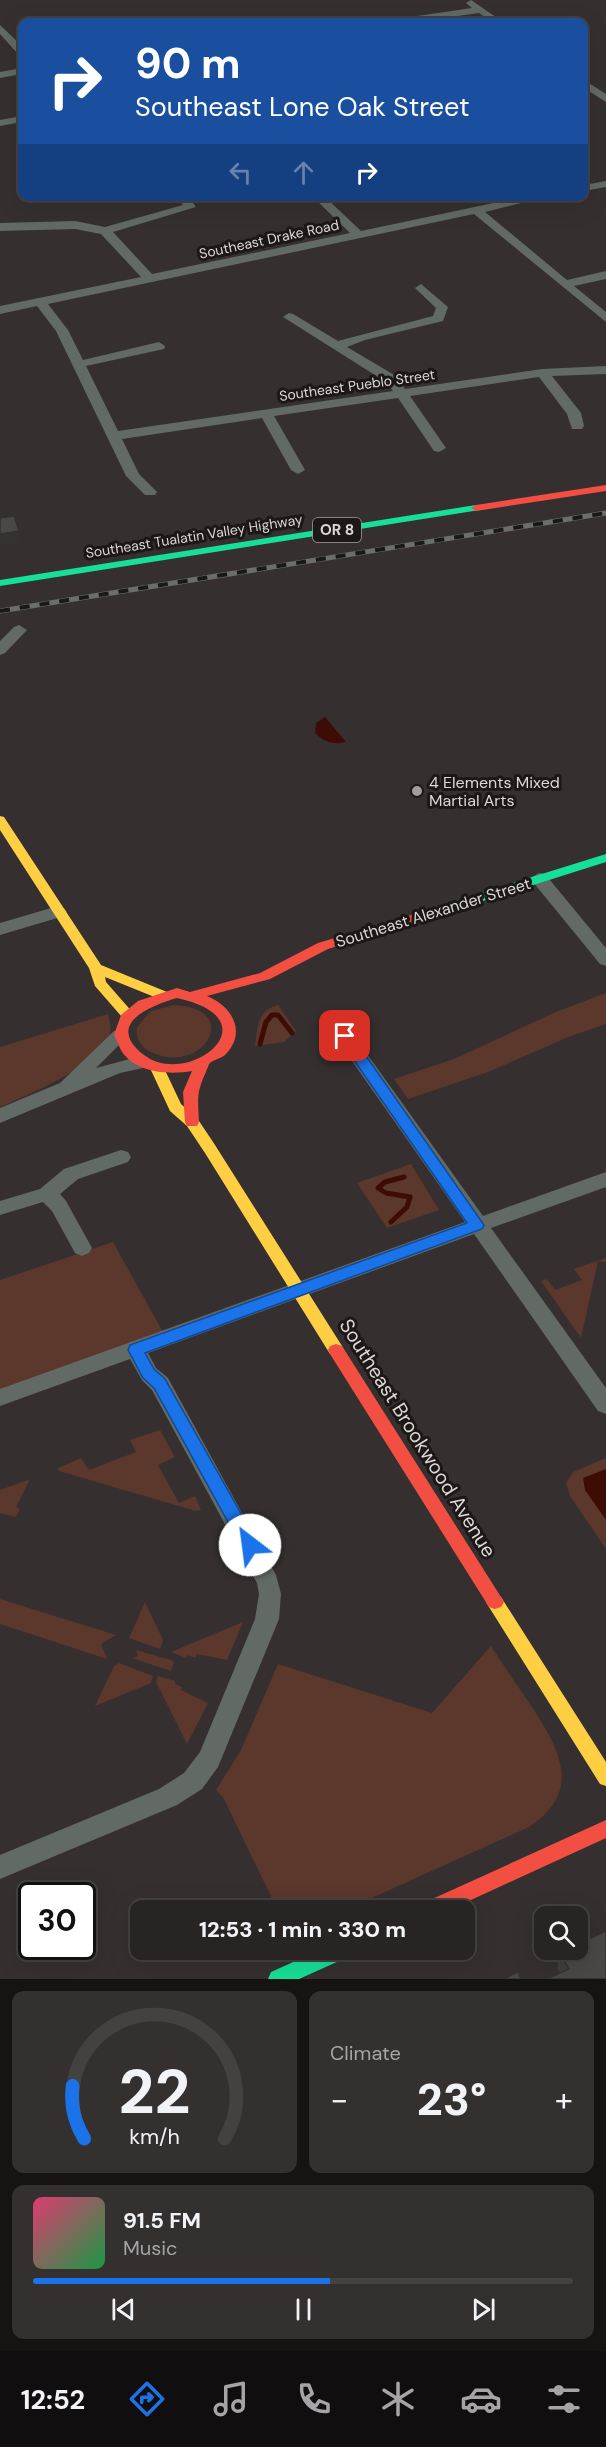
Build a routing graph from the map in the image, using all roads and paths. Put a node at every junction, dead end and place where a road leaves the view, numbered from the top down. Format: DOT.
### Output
graph roads {
  1 [pos="467,0"];
  2 [pos="481,10"];
  3 [pos="425,18"];
  4 [pos="492,18"];
  5 [pos="2,32"];
  6 [pos="18,48"];
  7 [pos="18,72"];
  8 [pos="0,75"];
  9 [pos="588,86"];
  10 [pos="606,99"];
  11 [pos="18,120"];
  12 [pos="0,123"];
  13 [pos="606,184"];
  14 [pos="588,187"];
  15 [pos="186,201"];
  16 [pos="322,201"];
  17 [pos="522,201"];
  18 [pos="477,211"];
  19 [pos="0,227"];
  20 [pos="105,231"];
  21 [pos="359,236"];
  22 [pos="606,275"];
  23 [pos="150,279"];
  24 [pos="565,284"];
  25 [pos="421,288"];
  26 [pos="40,302"];
  27 [pos="0,310"];
  28 [pos="289,317"];
  29 [pos="606,318"];
  30 [pos="159,346"];
  31 [pos="338,346"];
  32 [pos="80,364"];
  33 [pos="606,370"];
  34 [pos="542,373"];
  35 [pos="403,394"];
  36 [pos="266,414"];
  37 [pos="577,426"];
  38 [pos="113,436"];
  39 [pos="439,448"];
  40 [pos="298,470"];
  41 [pos="606,488"];
  42 [pos="150,492"];
  43 [pos="0,583"];
  44 [pos="19,630"];
  45 [pos="0,650"];
  46 [pos="0,820"];
  47 [pos="606,858"];
  48 [pos="539,878"];
  49 [pos="58,912"];
  50 [pos="0,929"];
  51 [pos="606,960"];
  52 [pos="96,968"];
  53 [pos="265,976"];
  54 [pos="162,995"];
  55 [pos="194,995"];
  56 [pos="127,1014"];
  57 [pos="230,1019"];
  58 [pos="120,1035"];
  59 [pos="345,1036"];
  60 [pos="149,1065"];
  61 [pos="202,1065"];
  62 [pos="66,1087"];
  63 [pos="0,1116"];
  64 [pos="192,1122"];
  65 [pos="121,1157"];
  66 [pos="606,1179"];
  67 [pos="48,1194"];
  68 [pos="0,1208"];
  69 [pos="477,1225"];
  70 [pos="82,1248"];
  71 [pos="300,1290"];
  72 [pos="136,1350"];
  73 [pos="0,1398"];
  74 [pos="606,1405"];
  75 [pos="606,1778"];
  76 [pos="606,1829"];
  77 [pos="0,1867"];
  78 [pos="450,1900"];
  79 [pos="319,1960"];
  80 [pos="278,1979"];
  1 -- 2 [label="street"];
  2 -- 3 [label="street"];
  2 -- 4 [label="street"];
  5 -- 6 [label="street"];
  7 -- 8 [label="street"];
  9 -- 10 [label="street"];
  11 -- 12 [label="street"];
  13 -- 14 [label="street"];
  15 -- 20 [label="street"];
  16 -- 21 [label="street"];
  17 -- 18 [label="street, Southeast Drake Road"];
  18 -- 21 [label="street, Southeast Drake Road"];
  18 -- 24 [label="street"];
  19 -- 20 [label="street"];
  20 -- 23 [label="street"];
  21 -- 23 [label="street, Southeast Drake Road"];
  22 -- 24 [label="street"];
  23 -- 26 [label="street, Southeast Drake Road"];
  24 -- 29 [label="street"];
  25 -- 31 [label="street"];
  26 -- 27 [label="street, Southeast Drake Road"];
  26 -- 32 [label="street"];
  28 -- 31 [label="street"];
  30 -- 32 [label="street"];
  31 -- 35 [label="street"];
  32 -- 38 [label="street"];
  33 -- 34 [label="street, Southeast Pueblo Street"];
  34 -- 35 [label="street, Southeast Pueblo Street"];
  34 -- 37 [label="street"];
  35 -- 36 [label="street, Southeast Pueblo Street"];
  35 -- 39 [label="street"];
  36 -- 38 [label="street, Southeast Pueblo Street"];
  36 -- 40 [label="street"];
  38 -- 42 [label="street"];
  41 -- 43 [label="street, Southeast Tualatin Valley Highway / OR 8"];
  44 -- 45 [label="street"];
  46 -- 49 [label="street"];
  47 -- 48 [label="street, Southeast Alexander Street"];
  48 -- 51 [label="street"];
  48 -- 53 [label="street, Southeast Alexander Street"];
  49 -- 50 [label="street"];
  49 -- 52 [label="street"];
  52 -- 54 [label="street"];
  52 -- 56 [label="street"];
  53 -- 55 [label="street, Southeast Alexander Street"];
  53 -- 57 [label="street, Southeast Alexander Street"];
  54 -- 55 [label="street"];
  54 -- 56 [label="street"];
  55 -- 57 [label="street"];
  56 -- 58 [label="street"];
  57 -- 61 [label="street"];
  58 -- 60 [label="street"];
  58 -- 62 [label="street"];
  59 -- 69 [label="street"];
  60 -- 61 [label="street"];
  60 -- 62 [label="street"];
  60 -- 64 [label="street, Southeast Brookwood Avenue"];
  61 -- 64 [label="street, Southeast Brookwood Avenue"];
  62 -- 63 [label="street"];
  64 -- 71 [label="street, Southeast Brookwood Avenue"];
  65 -- 67 [label="street"];
  66 -- 69 [label="street"];
  67 -- 68 [label="street"];
  67 -- 70 [label="street"];
  69 -- 71 [label="street"];
  69 -- 74 [label="street"];
  71 -- 72 [label="street"];
  71 -- 75 [label="street, Southeast Brookwood Avenue"];
  72 -- 73 [label="street"];
  72 -- 77 [label="street"];
  76 -- 78 [label="street"];
  79 -- 80 [label="street"];
}
